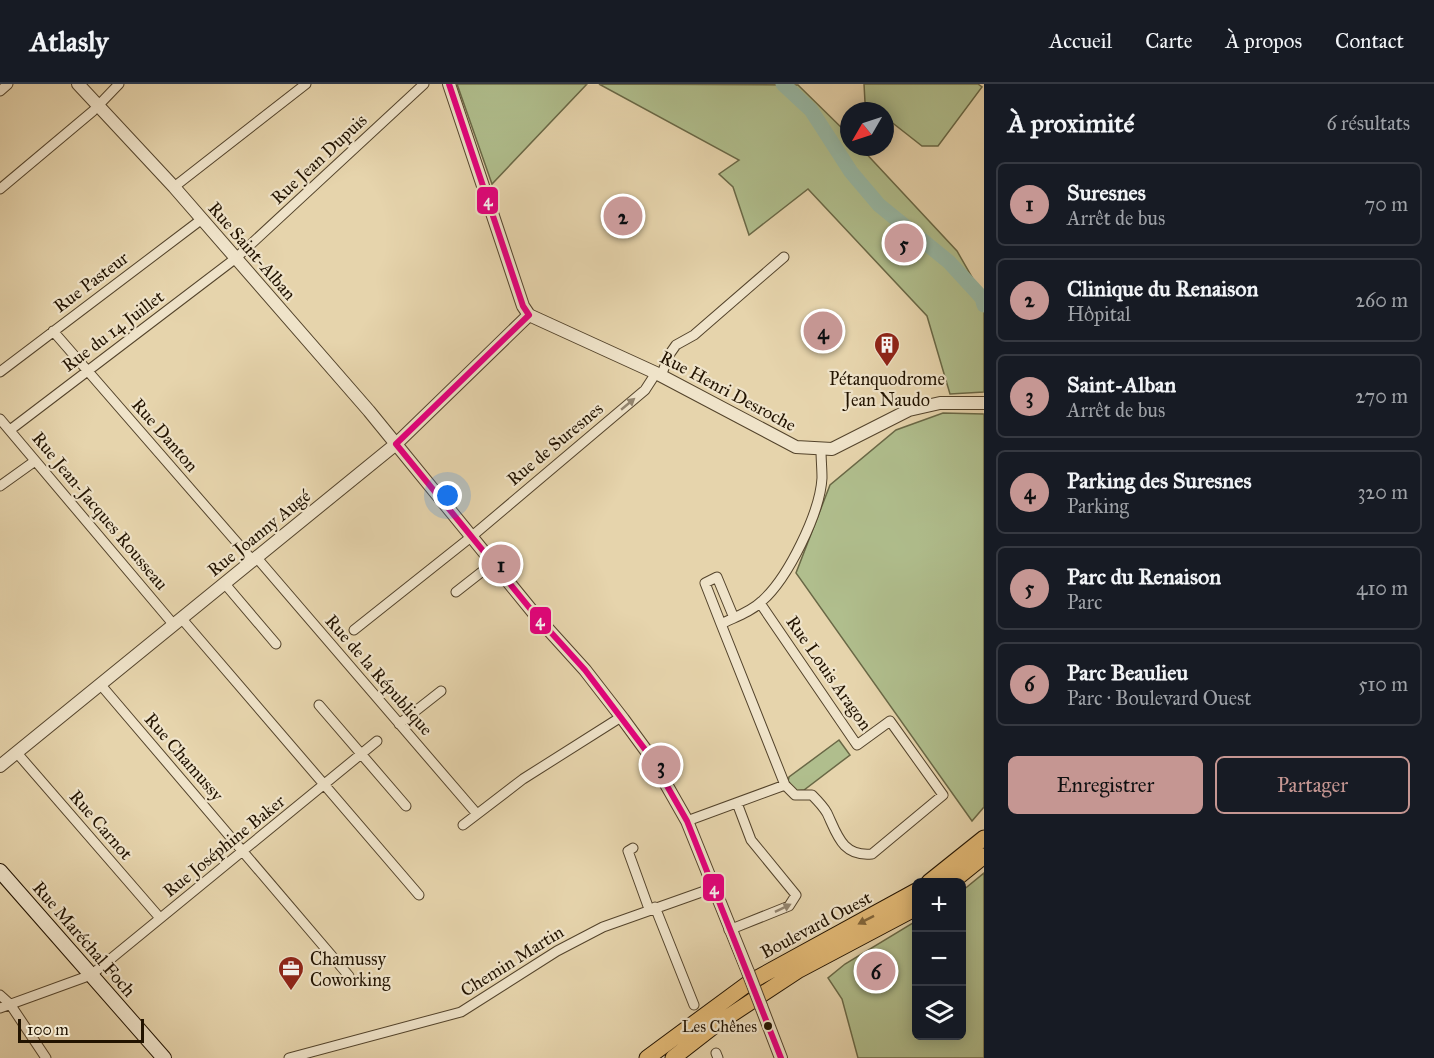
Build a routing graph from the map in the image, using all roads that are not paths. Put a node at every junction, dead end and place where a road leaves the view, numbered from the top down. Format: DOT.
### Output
graph roads {
  1 [pos="8,84"];
  2 [pos="78,84"];
  3 [pos="119,84"];
  4 [pos="306,84"];
  5 [pos="424,84"];
  6 [pos="449,84"];
  7 [pos="0,91"];
  8 [pos="99,105"];
  9 [pos="174,187"];
  10 [pos="0,189"];
  11 [pos="202,219"];
  12 [pos="784,257"];
  13 [pos="236,258"];
  14 [pos="529,315"];
  15 [pos="53,331"];
  16 [pos="87,371"];
  17 [pos="0,372"];
  18 [pos="658,375"];
  19 [pos="984,403"];
  20 [pos="0,418"];
  21 [pos="10,430"];
  22 [pos="396,444"];
  23 [pos="821,450"];
  24 [pos="35,461"];
  25 [pos="0,486"];
  26 [pos="471,537"];
  27 [pos="255,559"];
  28 [pos="493,563"];
  29 [pos="225,584"];
  30 [pos="456,592"];
  31 [pos="760,603"];
  32 [pos="734,618"];
  33 [pos="178,622"];
  34 [pos="722,624"];
  35 [pos="354,630"];
  36 [pos="276,644"];
  37 [pos="100,684"];
  38 [pos="441,691"];
  39 [pos="319,705"];
  40 [pos="621,717"];
  41 [pos="399,724"];
  42 [pos="377,741"];
  43 [pos="17,753"];
  44 [pos="361,754"];
  45 [pos="0,766"];
  46 [pos="324,785"];
  47 [pos="785,785"];
  48 [pos="737,803"];
  49 [pos="406,806"];
  50 [pos="477,814"];
  51 [pos="687,821"];
  52 [pos="463,825"];
  53 [pos="984,838"];
  54 [pos="633,848"];
  55 [pos="244,851"];
  56 [pos="984,856"];
  57 [pos="0,871"];
  58 [pos="934,878"];
  59 [pos="957,878"];
  60 [pos="713,888"];
  61 [pos="912,893"];
  62 [pos="419,895"];
  63 [pos="652,908"];
  64 [pos="912,910"];
  65 [pos="160,918"];
  66 [pos="729,930"];
  67 [pos="91,975"];
  68 [pos="349,976"];
  69 [pos="0,995"];
  70 [pos="10,1004"];
  71 [pos="694,1005"];
  72 [pos="0,1008"];
  73 [pos="46,1058"];
  74 [pos="164,1058"];
  75 [pos="289,1058"];
  76 [pos="647,1058"];
  77 [pos="673,1058"];
  78 [pos="781,1058"];
  1 -- 7 [label="street"];
  2 -- 8 [label="street, Rue Saint-Alban"];
  3 -- 8 [label="street"];
  4 -- 9 [label="street"];
  5 -- 13 [label="street, Rue Jean Dupuis"];
  6 -- 14 [label="street"];
  8 -- 9 [label="street, Rue Saint-Alban"];
  8 -- 10 [label="street"];
  9 -- 11 [label="street, Rue Saint-Alban"];
  11 -- 13 [label="street, Rue Saint-Alban"];
  11 -- 15 [label="street, Rue Pasteur"];
  12 -- 18 [label="street, Rue de Suresnes"];
  13 -- 16 [label="street, Rue du 14 Juillet"];
  13 -- 22 [label="street, Rue Saint-Alban"];
  14 -- 18 [label="street, Rue Henri Desroche"];
  14 -- 22 [label="street, Rue Joanny Augé"];
  15 -- 16 [label="street, Rue Danton"];
  15 -- 17 [label="street, Rue Pasteur"];
  16 -- 21 [label="street, Rue du 14 Juillet"];
  16 -- 27 [label="street, Rue Danton"];
  18 -- 23 [label="street, Rue Henri Desroche"];
  26 -- 18 [label="street, Rue de Suresnes, one-way"];
  19 -- 23 [label="street, Rue Henri Desroche"];
  20 -- 21 [label="street, Rue Jean-Jacques Rousseau"];
  21 -- 24 [label="street, Rue Jean-Jacques Rousseau"];
  22 -- 26 [label="street, Rue Saint-Alban"];
  22 -- 27 [label="street, Rue Joanny Augé"];
  23 -- 31 [label="street"];
  24 -- 25 [label="street"];
  24 -- 33 [label="street, Rue Jean-Jacques Rousseau"];
  26 -- 28 [label="street, Rue Saint-Alban"];
  26 -- 35 [label="street, Rue de Suresnes"];
  27 -- 29 [label="street, Rue Joanny Augé"];
  27 -- 41 [label="street, Rue de la République"];
  28 -- 30 [label="street"];
  28 -- 40 [label="street, Rue Saint-Alban"];
  29 -- 33 [label="street, Rue Joanny Augé"];
  29 -- 36 [label="street"];
  31 -- 32 [label="street"];
  31 -- 47 [label="street, Rue Louis Aragon"];
  32 -- 34 [label="street"];
  32 -- 34 [label="street"];
  33 -- 37 [label="street, Rue Joanny Augé"];
  33 -- 46 [label="street, Rue Jean-Jacques Rousseau"];
  34 -- 47 [label="street"];
  37 -- 43 [label="street, Rue Joanny Augé"];
  37 -- 55 [label="street, Rue Chamussy"];
  38 -- 41 [label="street"];
  39 -- 44 [label="street"];
  40 -- 50 [label="street"];
  40 -- 51 [label="street, Rue Saint-Alban"];
  41 -- 50 [label="street, Rue de la République"];
  42 -- 44 [label="street, Rue Joséphine Baker"];
  43 -- 45 [label="street, Rue Joanny Augé"];
  43 -- 65 [label="street, Rue Carnot"];
  44 -- 46 [label="street, Rue Joséphine Baker"];
  44 -- 49 [label="street"];
  46 -- 55 [label="street, Rue Joséphine Baker"];
  46 -- 62 [label="street, Rue Jean-Jacques Rousseau"];
  47 -- 48 [label="street"];
  48 -- 51 [label="street"];
  66 -- 48 [label="street, one-way"];
  50 -- 52 [label="street"];
  51 -- 60 [label="street, Rue Saint-Alban"];
  53 -- 58 [label="main road"];
  54 -- 63 [label="street"];
  55 -- 65 [label="street, Rue Joséphine Baker"];
  55 -- 68 [label="street, Rue Chamussy"];
  56 -- 59 [label="main road"];
  57 -- 67 [label="main road, Rue Maréchal Foch"];
  60 -- 63 [label="street, Chemin Martin"];
  60 -- 66 [label="street, Rue Saint-Alban"];
  61 -- 76 [label="main road, Boulevard Ouest, one-way"];
  63 -- 71 [label="street"];
  63 -- 75 [label="street, Chemin Martin"];
  64 -- 77 [label="main road, Boulevard Ouest"];
  65 -- 67 [label="street, Rue Joséphine Baker"];
  66 -- 78 [label="street, Rue Saint-Alban, bridge"];
  67 -- 70 [label="street, Rue Joséphine Baker"];
  67 -- 74 [label="main road, Rue Maréchal Foch"];
  69 -- 70 [label="street"];
  70 -- 72 [label="street, Rue Joséphine Baker"];
  70 -- 73 [label="street"];
}
